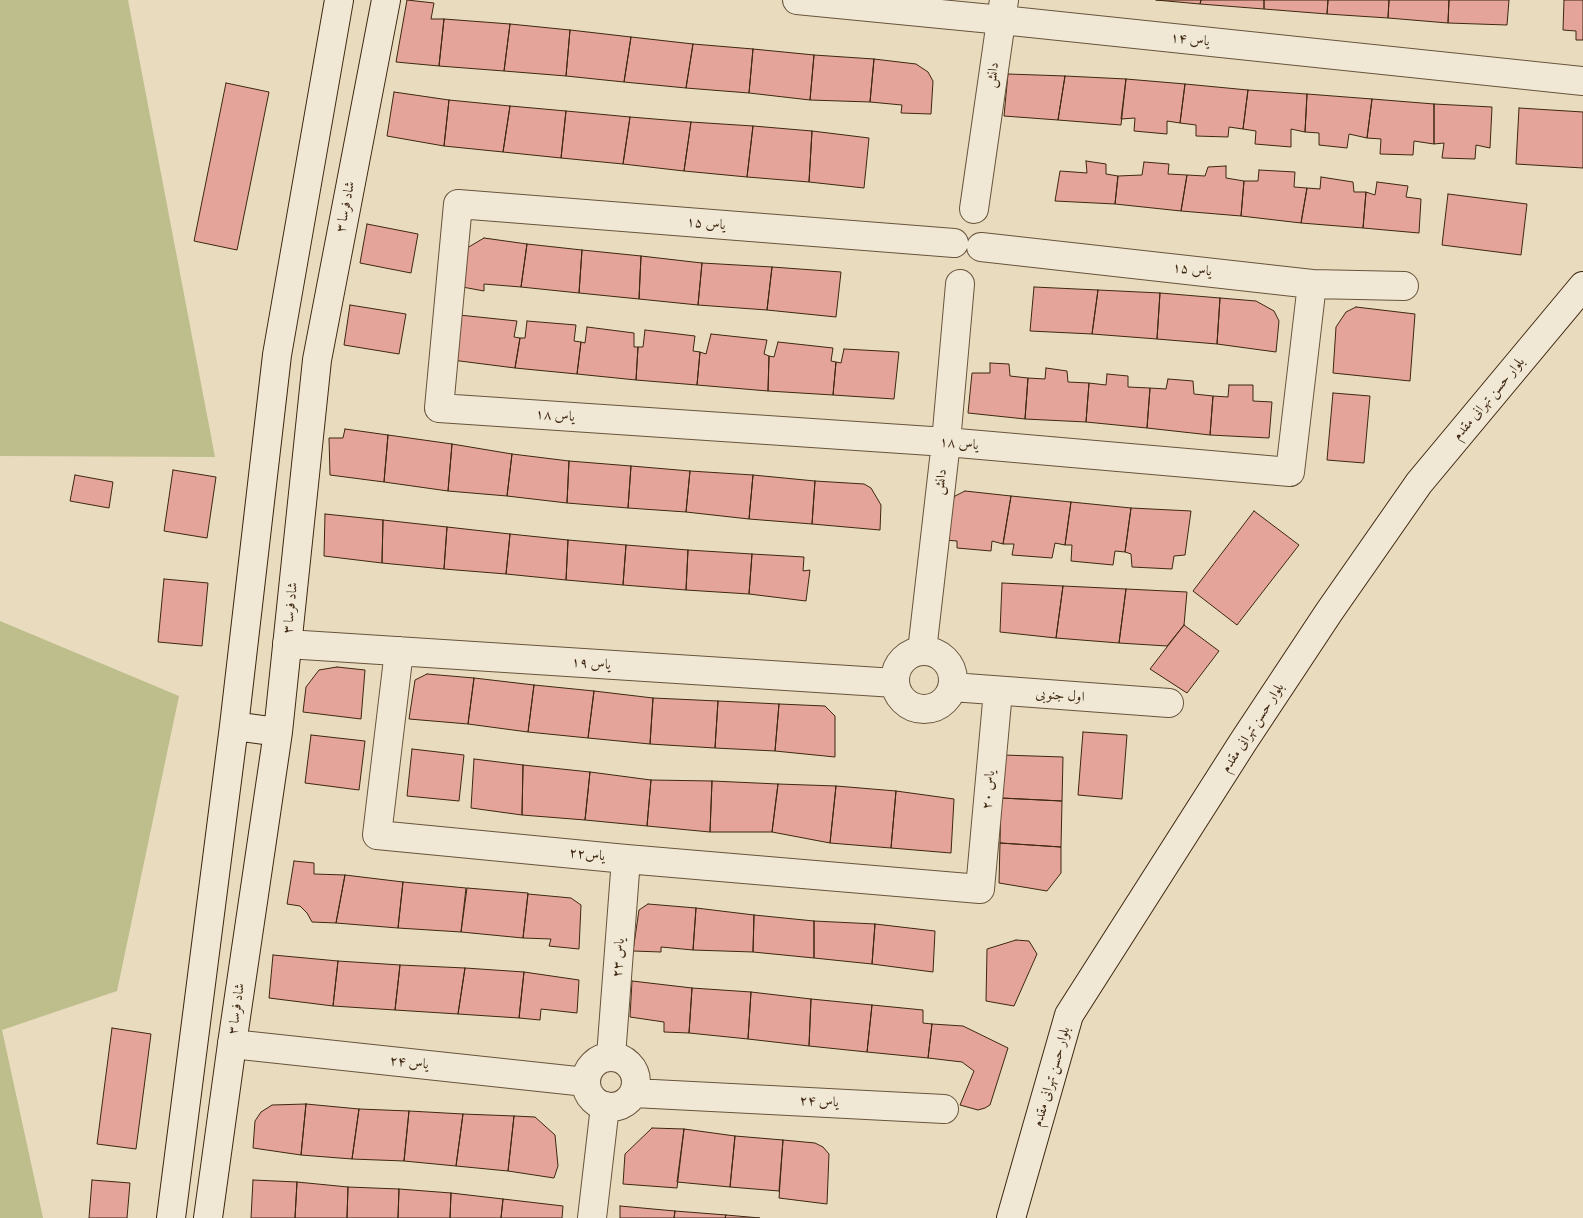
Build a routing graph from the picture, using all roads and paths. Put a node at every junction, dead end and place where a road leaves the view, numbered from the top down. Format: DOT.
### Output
graph roads {
  1 [pos="339,0"];
  2 [pos="386,0"];
  3 [pos="797,0"];
  4 [pos="1003,10"];
  5 [pos="1583,81"];
  6 [pos="967,245"];
  7 [pos="1312,284"];
  8 [pos="1404,286"];
  9 [pos="1583,286"];
  10 [pos="439,408"];
  11 [pos="946,442"];
  12 [pos="287,644"];
  13 [pos="922,651"];
  14 [pos="399,652"];
  15 [pos="895,683"];
  16 [pos="952,687"];
  17 [pos="998,691"];
  18 [pos="1169,703"];
  19 [pos="234,726"];
  20 [pos="278,732"];
  21 [pos="626,859"];
  22 [pos="980,889"];
  23 [pos="232,1044"];
  24 [pos="611,1056"];
  25 [pos="586,1082"];
  26 [pos="634,1093"];
  27 [pos="605,1106"];
  28 [pos="944,1109"];
  29 [pos="171,1218"];
  30 [pos="208,1218"];
  31 [pos="592,1218"];
  32 [pos="1011,1218"];
  1 -- 19 [label="street"];
  2 -- 12 [label="street, شاد فرسا ۳"];
  3 -- 4 [label="street, یاس ۱۴"];
  4 -- 5 [label="street, یاس ۱۴"];
  4 -- 6 [label="street, دانش"];
  6 -- 7 [label="street, یاس ۱۵"];
  6 -- 10 [label="street, یاس ۱۵"];
  6 -- 11 [label="street, دانش"];
  7 -- 8 [label="street, یاس ۱۵"];
  7 -- 11 [label="street, یاس ۱۸"];
  9 -- 32 [label="street, بلوار حسن تهرانی مقدم"];
  10 -- 11 [label="street, یاس ۱۸"];
  11 -- 13 [label="street, دانش"];
  12 -- 14 [label="street, یاس ۱۹"];
  12 -- 20 [label="street, شاد فرسا ۳"];
  13 -- 15 [label="street"];
  13 -- 16 [label="street"];
  14 -- 15 [label="street, یاس ۱۹"];
  14 -- 21 [label="street, یاس۲۲"];
  15 -- 16 [label="street"];
  16 -- 17 [label="street, اول جنوبی"];
  17 -- 18 [label="street, اول جنوبی"];
  17 -- 22 [label="street, یاس ۲۰"];
  19 -- 20 [label="street"];
  19 -- 29 [label="street"];
  20 -- 23 [label="street, شاد فرسا ۳"];
  21 -- 22 [label="street, یاس۲۲"];
  21 -- 24 [label="street, یاس ۲۳"];
  23 -- 25 [label="street, یاس ۲۴"];
  23 -- 30 [label="street, شاد فرسا ۳"];
  24 -- 25 [label="street"];
  24 -- 26 [label="street"];
  25 -- 27 [label="street"];
  26 -- 27 [label="street"];
  26 -- 28 [label="street, یاس ۲۴"];
  27 -- 31 [label="street"];
}
